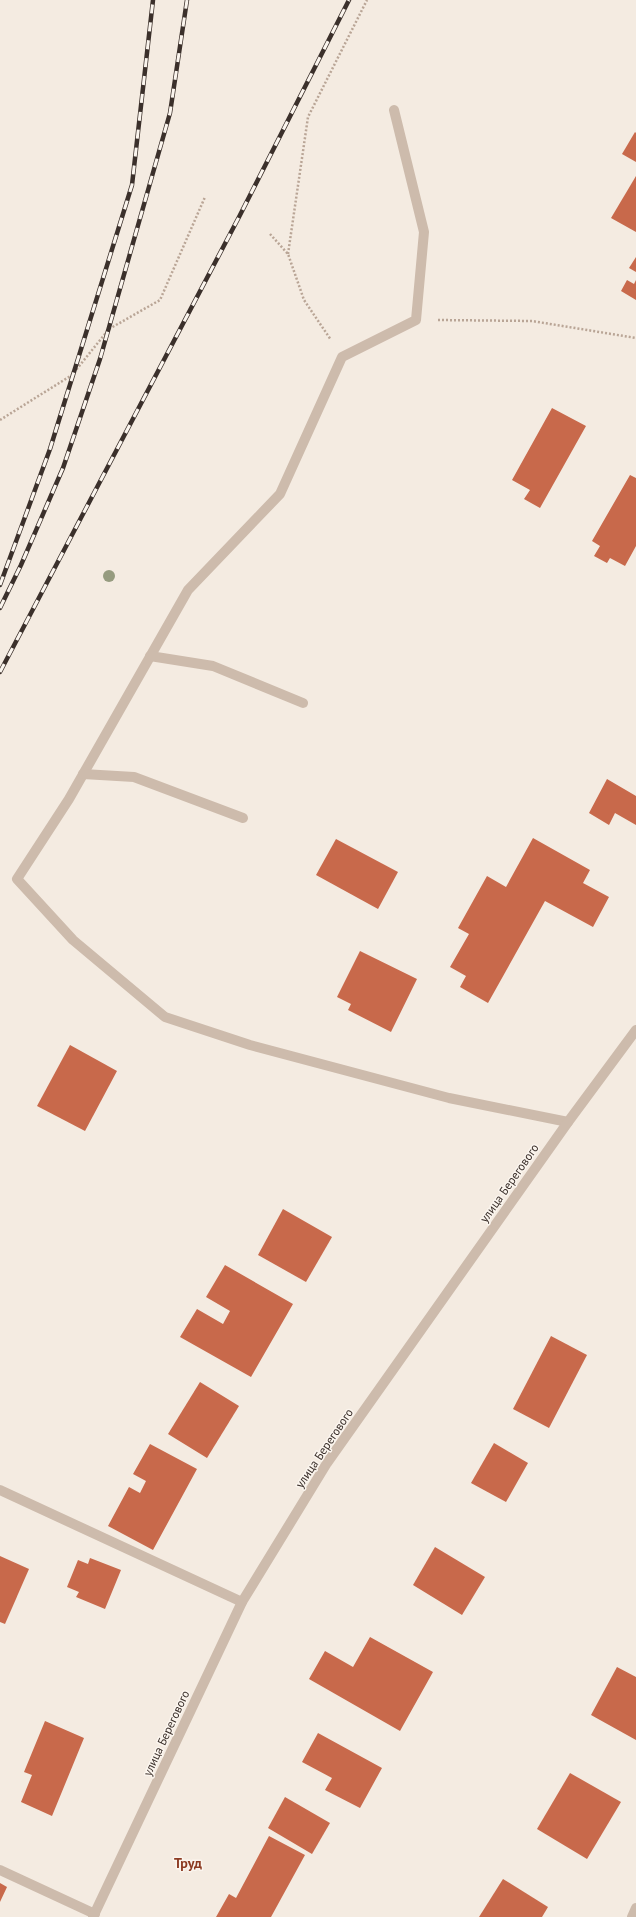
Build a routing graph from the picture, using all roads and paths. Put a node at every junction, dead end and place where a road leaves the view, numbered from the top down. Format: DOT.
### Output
graph roads {
  1 [pos="367,0"];
  2 [pos="394,110"];
  3 [pos="205,197"];
  4 [pos="270,234"];
  5 [pos="288,254"];
  6 [pos="416,320"];
  7 [pos="636,338"];
  8 [pos="342,357"];
  9 [pos="0,420"];
  10 [pos="150,656"];
  11 [pos="303,703"];
  12 [pos="83,774"];
  13 [pos="243,818"];
  14 [pos="636,1030"];
  15 [pos="568,1122"];
  16 [pos="0,1490"];
  17 [pos="242,1602"];
  18 [pos="0,1870"];
  19 [pos="636,1908"];
  20 [pos="94,1916"];
  21 [pos="632,1917"];
  1 -- 5 [label="path"];
  2 -- 6 [label="street"];
  3 -- 9 [label="path"];
  4 -- 5 [label="path"];
  5 -- 8 [label="path"];
  6 -- 7 [label="path"];
  6 -- 8 [label="street"];
  8 -- 10 [label="street"];
  10 -- 11 [label="street"];
  10 -- 12 [label="street"];
  12 -- 13 [label="street"];
  12 -- 15 [label="street"];
  14 -- 15 [label="street, улица Берегового"];
  15 -- 17 [label="street, улица Берегового"];
  16 -- 17 [label="street"];
  17 -- 20 [label="street, улица Берегового"];
  18 -- 20 [label="street"];
  19 -- 21 [label="street"];
}
